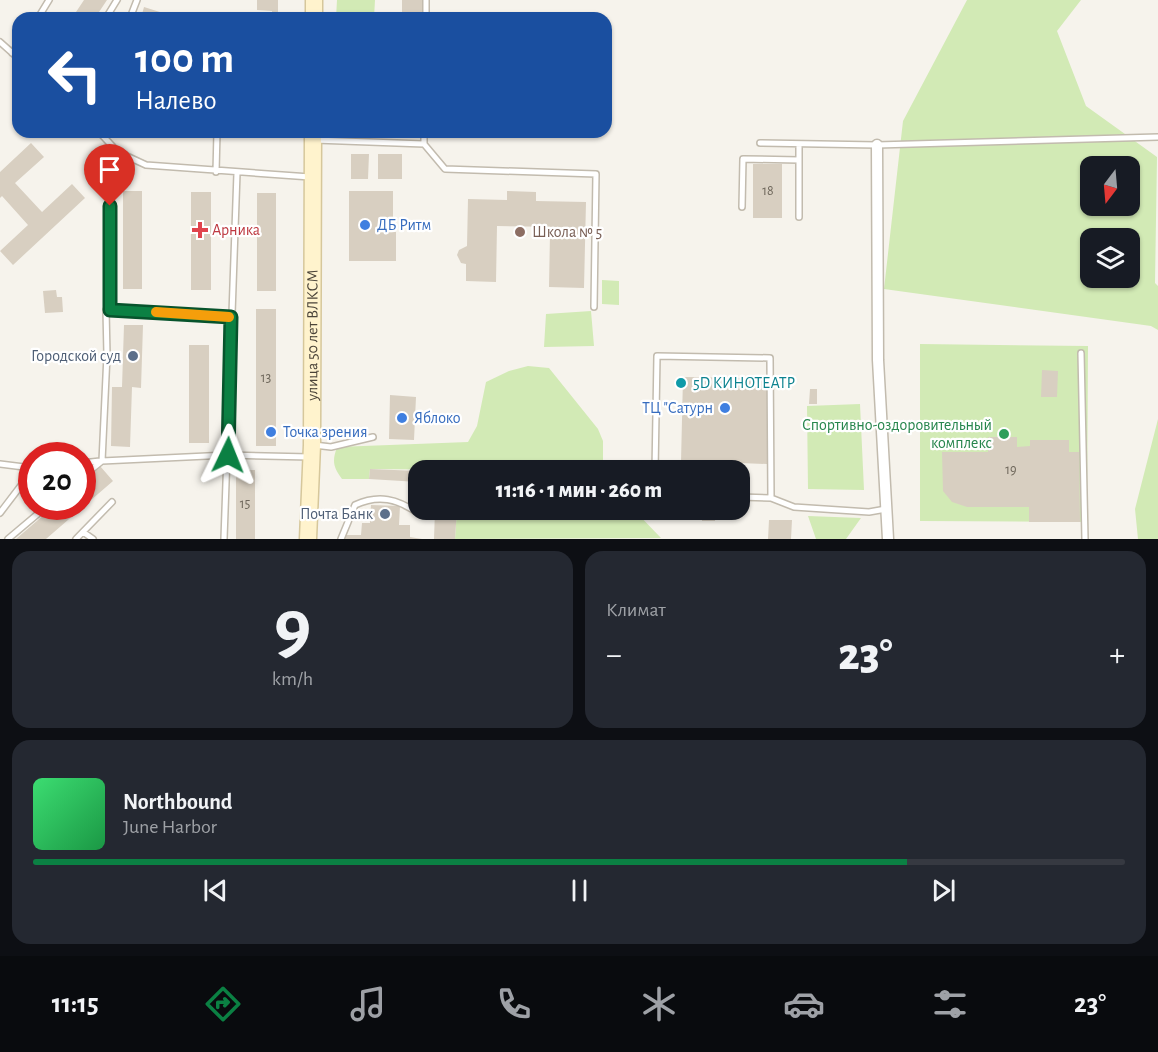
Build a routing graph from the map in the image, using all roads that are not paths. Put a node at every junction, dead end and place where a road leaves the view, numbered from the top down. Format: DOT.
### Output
graph roads {
  1 [pos="0,42"];
  2 [pos="12,53"];
  3 [pos="1158,137"];
  4 [pos="105,138"];
  5 [pos="219,138"];
  6 [pos="313,138"];
  7 [pos="341,138"];
  8 [pos="424,138"];
  9 [pos="760,143"];
  10 [pos="424,144"];
  11 [pos="799,144"];
  12 [pos="877,145"];
  13 [pos="118,152"];
  14 [pos="799,160"];
  15 [pos="216,172"];
  16 [pos="237,173"];
  17 [pos="312,177"];
  18 [pos="742,207"];
  19 [pos="799,217"];
  20 [pos="594,307"];
  21 [pos="110,310"];
  22 [pos="231,317"];
  23 [pos="1081,353"];
  24 [pos="373,437"];
  25 [pos="312,451"];
  26 [pos="228,455"];
  27 [pos="655,460"];
  28 [pos="102,461"];
  29 [pos="96,462"];
  30 [pos="0,464"];
  31 [pos="96,466"];
  32 [pos="18,467"];
  33 [pos="18,488"];
  34 [pos="750,497"];
  35 [pos="771,498"];
  36 [pos="112,502"];
  37 [pos="408,506"];
  38 [pos="887,509"];
  39 [pos="0,513"];
  40 [pos="31,520"];
  41 [pos="83,532"];
  42 [pos="8,539"];
  43 [pos="76,539"];
  44 [pos="93,539"];
  45 [pos="224,539"];
  46 [pos="308,539"];
  47 [pos="341,539"];
  48 [pos="888,539"];
  49 [pos="1085,539"];
  1 -- 2 [label="lane"];
  3 -- 12 [label="lane"];
  4 -- 13 [label="lane"];
  5 -- 15 [label="lane"];
  6 -- 17 [label="street, улица 50 лет ВЛКСМ"];
  7 -- 10 [label="lane"];
  8 -- 10 [label="lane"];
  9 -- 11 [label="lane"];
  10 -- 20 [label="lane"];
  11 -- 12 [label="lane"];
  11 -- 14 [label="lane"];
  12 -- 38 [label="street"];
  13 -- 15 [label="lane"];
  13 -- 21 [label="lane"];
  14 -- 18 [label="lane"];
  14 -- 19 [label="lane"];
  15 -- 16 [label="lane"];
  16 -- 17 [label="lane"];
  16 -- 22 [label="lane"];
  17 -- 25 [label="street, улица 50 лет ВЛКСМ"];
  21 -- 22 [label="lane"];
  21 -- 28 [label="lane"];
  22 -- 26 [label="lane"];
  23 -- 49 [label="lane"];
  24 -- 25 [label="lane"];
  25 -- 26 [label="lane"];
  25 -- 46 [label="street, улица 50 лет ВЛКСМ"];
  26 -- 28 [label="lane"];
  26 -- 45 [label="lane"];
  27 -- 35 [label="lane"];
  28 -- 29 [label="lane"];
  28 -- 31 [label="lane"];
  30 -- 32 [label="lane"];
  33 -- 39 [label="lane"];
  34 -- 35 [label="lane"];
  35 -- 38 [label="lane"];
  36 -- 41 [label="lane"];
  37 -- 47 [label="lane"];
  38 -- 48 [label="street"];
  40 -- 42 [label="lane"];
  41 -- 43 [label="lane"];
  41 -- 44 [label="lane"];
}
